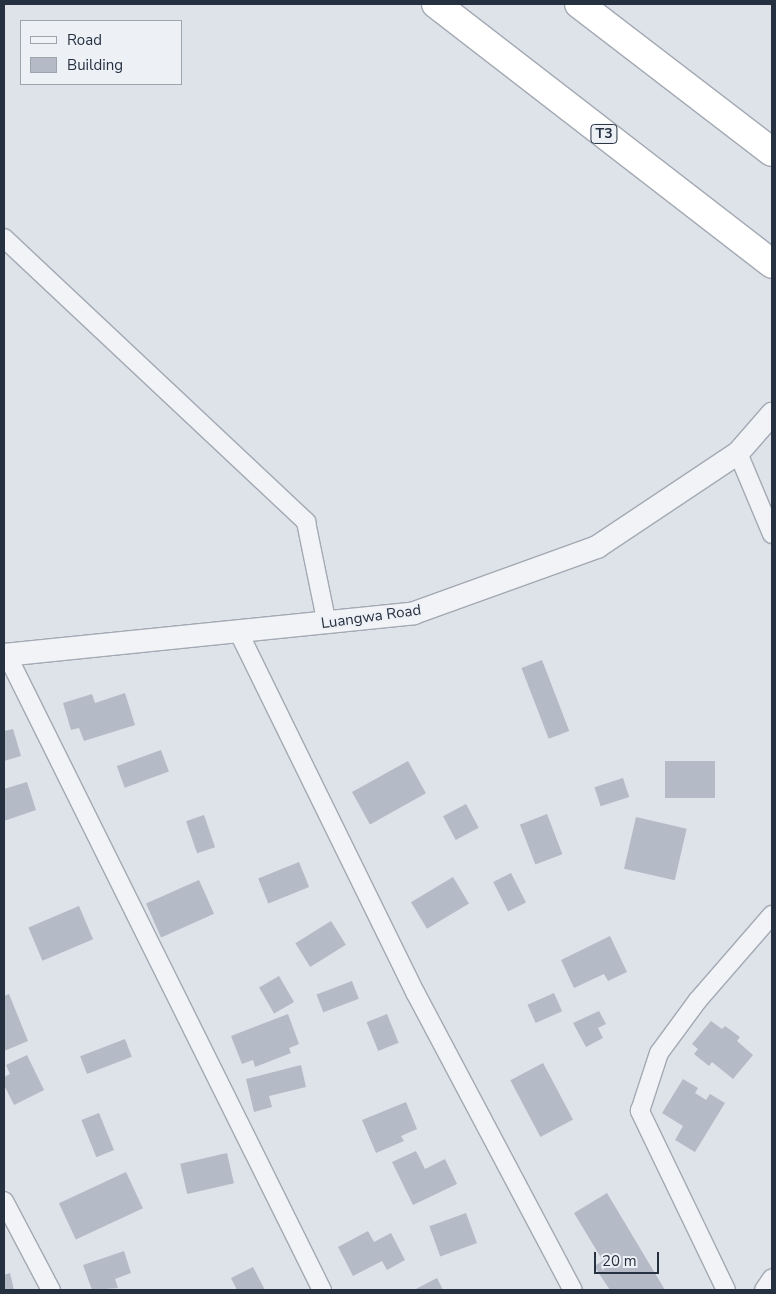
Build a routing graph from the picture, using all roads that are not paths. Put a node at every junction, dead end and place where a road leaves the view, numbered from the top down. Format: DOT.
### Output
graph roads {
  1 [pos="436,4"];
  2 [pos="579,4"];
  3 [pos="772,152"];
  4 [pos="4,238"];
  5 [pos="772,264"];
  6 [pos="772,414"];
  7 [pos="738,453"];
  8 [pos="772,534"];
  9 [pos="327,624"];
  10 [pos="238,631"];
  11 [pos="5,655"];
  12 [pos="772,915"];
  13 [pos="4,1201"];
  14 [pos="772,1278"];
  15 [pos="51,1290"];
  16 [pos="322,1290"];
  17 [pos="573,1290"];
  18 [pos="726,1290"];
  19 [pos="764,1290"];
  1 -- 5 [label="highway, T3"];
  2 -- 3 [label="highway"];
  4 -- 9 [label="street"];
  6 -- 7 [label="street, Luangwa Road"];
  7 -- 8 [label="street"];
  7 -- 9 [label="street, Luangwa Road"];
  9 -- 10 [label="street, Luangwa Road"];
  10 -- 11 [label="street, Luangwa Road"];
  10 -- 17 [label="street"];
  11 -- 16 [label="street"];
  12 -- 18 [label="street"];
  13 -- 15 [label="street"];
  14 -- 19 [label="street"];
}
